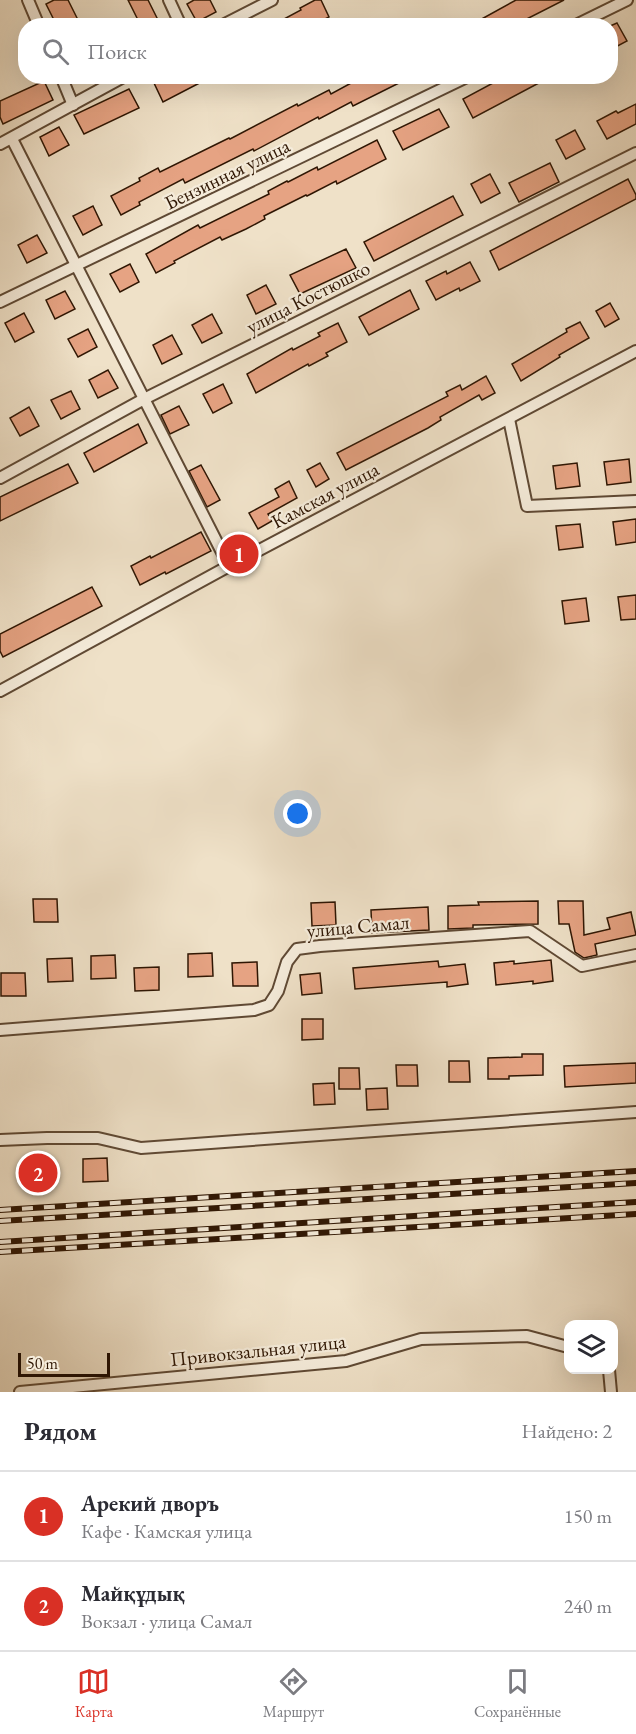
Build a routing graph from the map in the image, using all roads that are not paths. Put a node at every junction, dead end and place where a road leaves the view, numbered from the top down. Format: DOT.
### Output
graph roads {
  1 [pos="28,0"];
  2 [pos="169,0"];
  3 [pos="272,0"];
  4 [pos="627,0"];
  5 [pos="36,18"];
  6 [pos="177,18"];
  7 [pos="236,18"];
  8 [pos="590,18"];
  9 [pos="64,84"];
  10 [pos="111,84"];
  11 [pos="453,84"];
  12 [pos="73,105"];
  13 [pos="12,139"];
  14 [pos="0,144"];
  15 [pos="636,153"];
  16 [pos="76,267"];
  17 [pos="0,302"];
  18 [pos="636,351"];
  19 [pos="144,399"];
  20 [pos="509,419"];
  21 [pos="0,478"];
  22 [pos="636,501"];
  23 [pos="229,566"];
  24 [pos="0,691"];
  25 [pos="636,955"];
  26 [pos="0,1030"];
  27 [pos="636,1112"];
  28 [pos="0,1140"];
  29 [pos="564,1346"];
  30 [pos="609,1374"];
  31 [pos="20,1392"];
  32 [pos="611,1392"];
  1 -- 5 [label="street"];
  2 -- 6 [label="street"];
  3 -- 7 [label="street"];
  4 -- 8 [label="street"];
  9 -- 12 [label="street"];
  10 -- 12 [label="street"];
  11 -- 16 [label="street, Бензинная улица"];
  12 -- 13 [label="street"];
  13 -- 14 [label="street"];
  13 -- 16 [label="street"];
  15 -- 19 [label="street, улица Костюшко"];
  16 -- 17 [label="street, Бензинная улица"];
  16 -- 19 [label="street"];
  18 -- 20 [label="street, Камская улица"];
  19 -- 21 [label="street, улица Костюшко"];
  19 -- 23 [label="street"];
  20 -- 22 [label="street"];
  20 -- 23 [label="street, Камская улица"];
  23 -- 24 [label="street, Камская улица"];
  25 -- 26 [label="street, улица Самал"];
  27 -- 28 [label="street"];
  29 -- 31 [label="street, Привокзальная улица"];
  30 -- 32 [label="street"];
}
